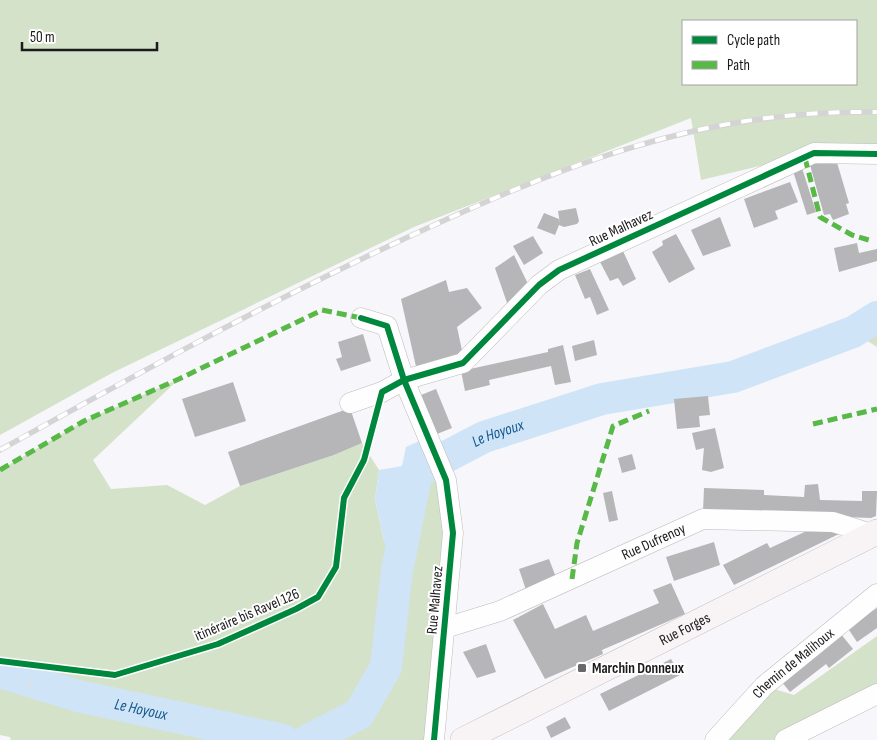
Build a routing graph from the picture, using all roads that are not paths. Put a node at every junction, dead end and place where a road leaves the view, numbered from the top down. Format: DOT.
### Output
graph roads {
  1 [pos="877,154"];
  2 [pos="361,318"];
  3 [pos="404,380"];
  4 [pos="350,403"];
  5 [pos="874,533"];
  6 [pos="877,594"];
  7 [pos="445,628"];
  8 [pos="877,694"];
  9 [pos="434,740"];
  10 [pos="464,740"];
  11 [pos="715,740"];
  12 [pos="785,740"];
  1 -- 3 [label="street, Rue Malhavez"];
  2 -- 3 [label="street, Rue Malhavez"];
  3 -- 4 [label="street, Rue Malhavez"];
  3 -- 7 [label="street, Rue Malhavez"];
  5 -- 7 [label="street, Rue Dufrenoy"];
  5 -- 10 [label="main road, Rue Forges"];
  6 -- 11 [label="street, Chemin de Malihoux"];
  7 -- 9 [label="street, Rue Malhavez"];
  8 -- 12 [label="street"];
}
